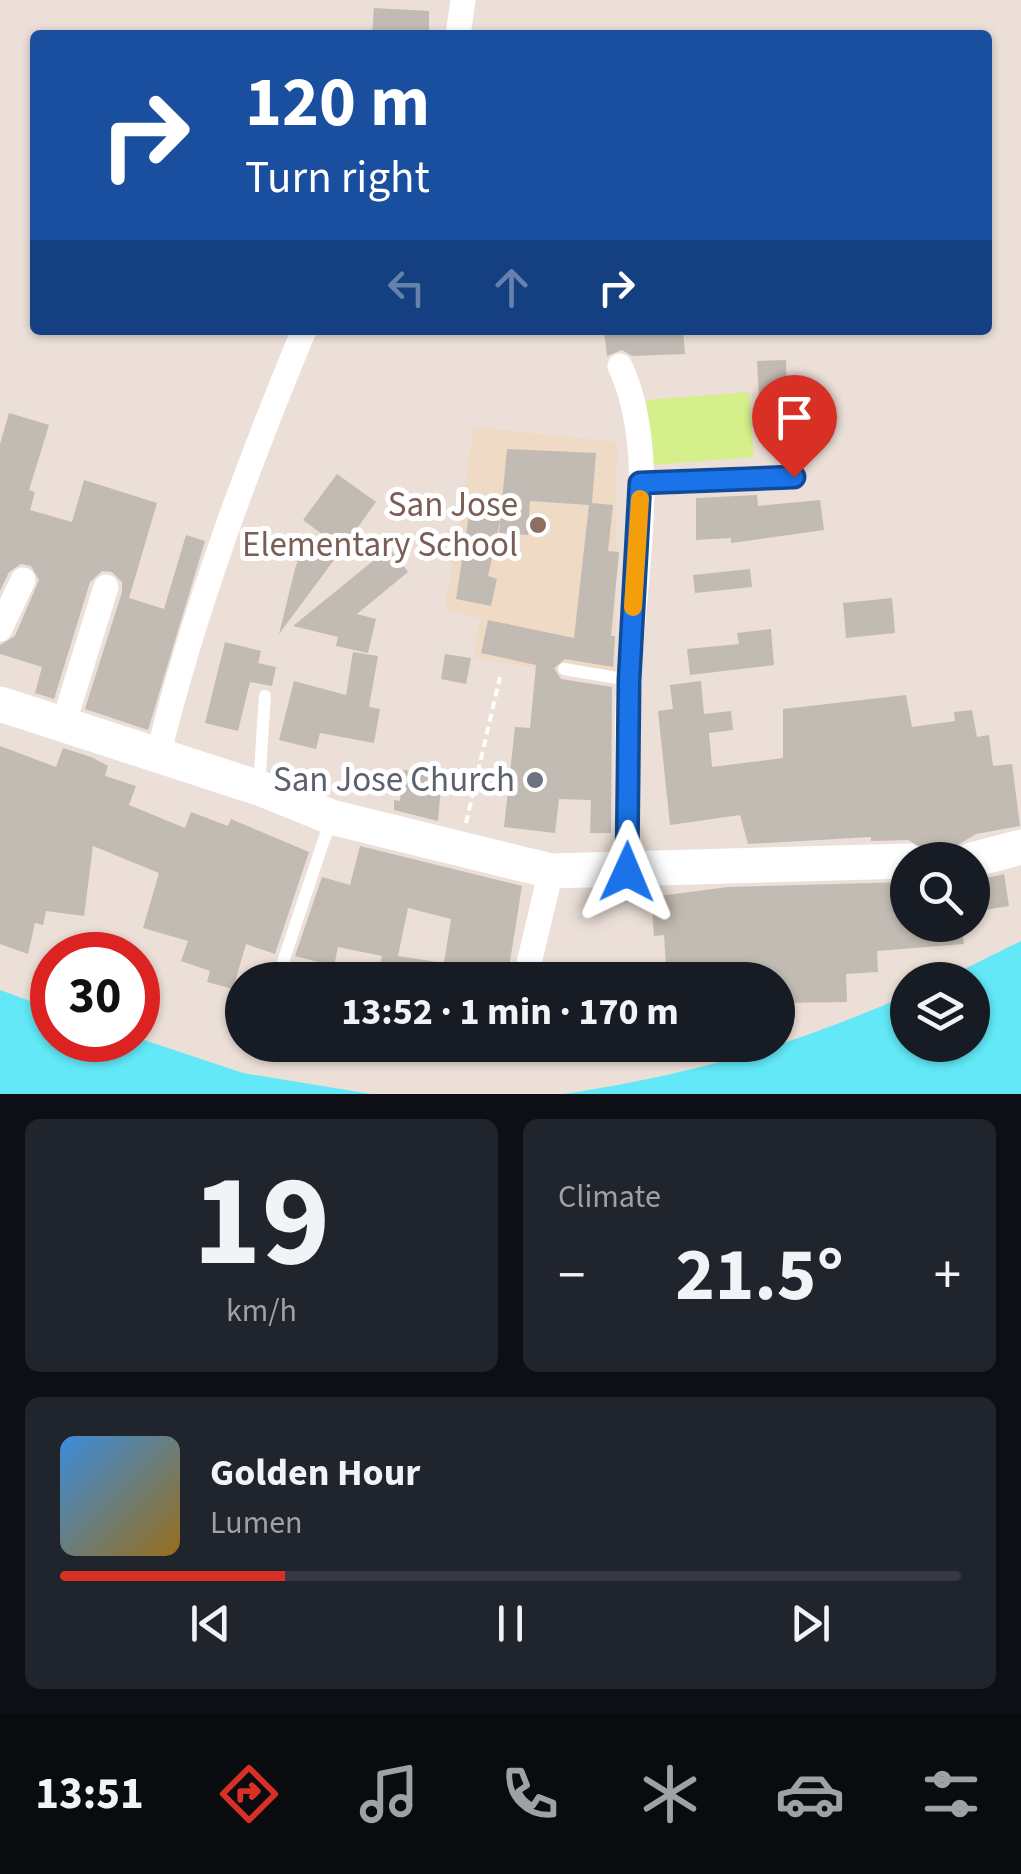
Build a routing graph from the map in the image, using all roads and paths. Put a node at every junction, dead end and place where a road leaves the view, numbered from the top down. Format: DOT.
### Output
graph roads {
  1 [pos="462,0"];
  2 [pos="459,30"];
  3 [pos="302,335"];
  4 [pos="620,366"];
  5 [pos="794,477"];
  6 [pos="640,483"];
  7 [pos="22,580"];
  8 [pos="106,587"];
  9 [pos="0,628"];
  10 [pos="564,669"];
  11 [pos="500,677"];
  12 [pos="629,680"];
  13 [pos="265,696"];
  14 [pos="0,704"];
  15 [pos="64,725"];
  16 [pos="158,756"];
  17 [pos="259,788"];
  18 [pos="332,817"];
  19 [pos="460,846"];
  20 [pos="1021,847"];
  21 [pos="990,855"];
  22 [pos="890,862"];
  23 [pos="552,872"];
  24 [pos="627,872"];
  25 [pos="283,962"];
  26 [pos="529,962"];
  1 -- 2 [label="street"];
  3 -- 16 [label="street"];
  4 -- 6 [label="street"];
  5 -- 6 [label="street"];
  6 -- 12 [label="street"];
  7 -- 9 [label="street"];
  8 -- 15 [label="street"];
  10 -- 12 [label="lane"];
  11 -- 19 [label="path"];
  12 -- 24 [label="street"];
  13 -- 17 [label="lane"];
  14 -- 15 [label="main road"];
  15 -- 16 [label="main road"];
  16 -- 17 [label="main road"];
  17 -- 18 [label="main road"];
  18 -- 19 [label="main road"];
  18 -- 25 [label="lane"];
  19 -- 23 [label="main road"];
  20 -- 21 [label="main road"];
  22 -- 24 [label="main road"];
  23 -- 24 [label="main road"];
  23 -- 26 [label="street"];
}
